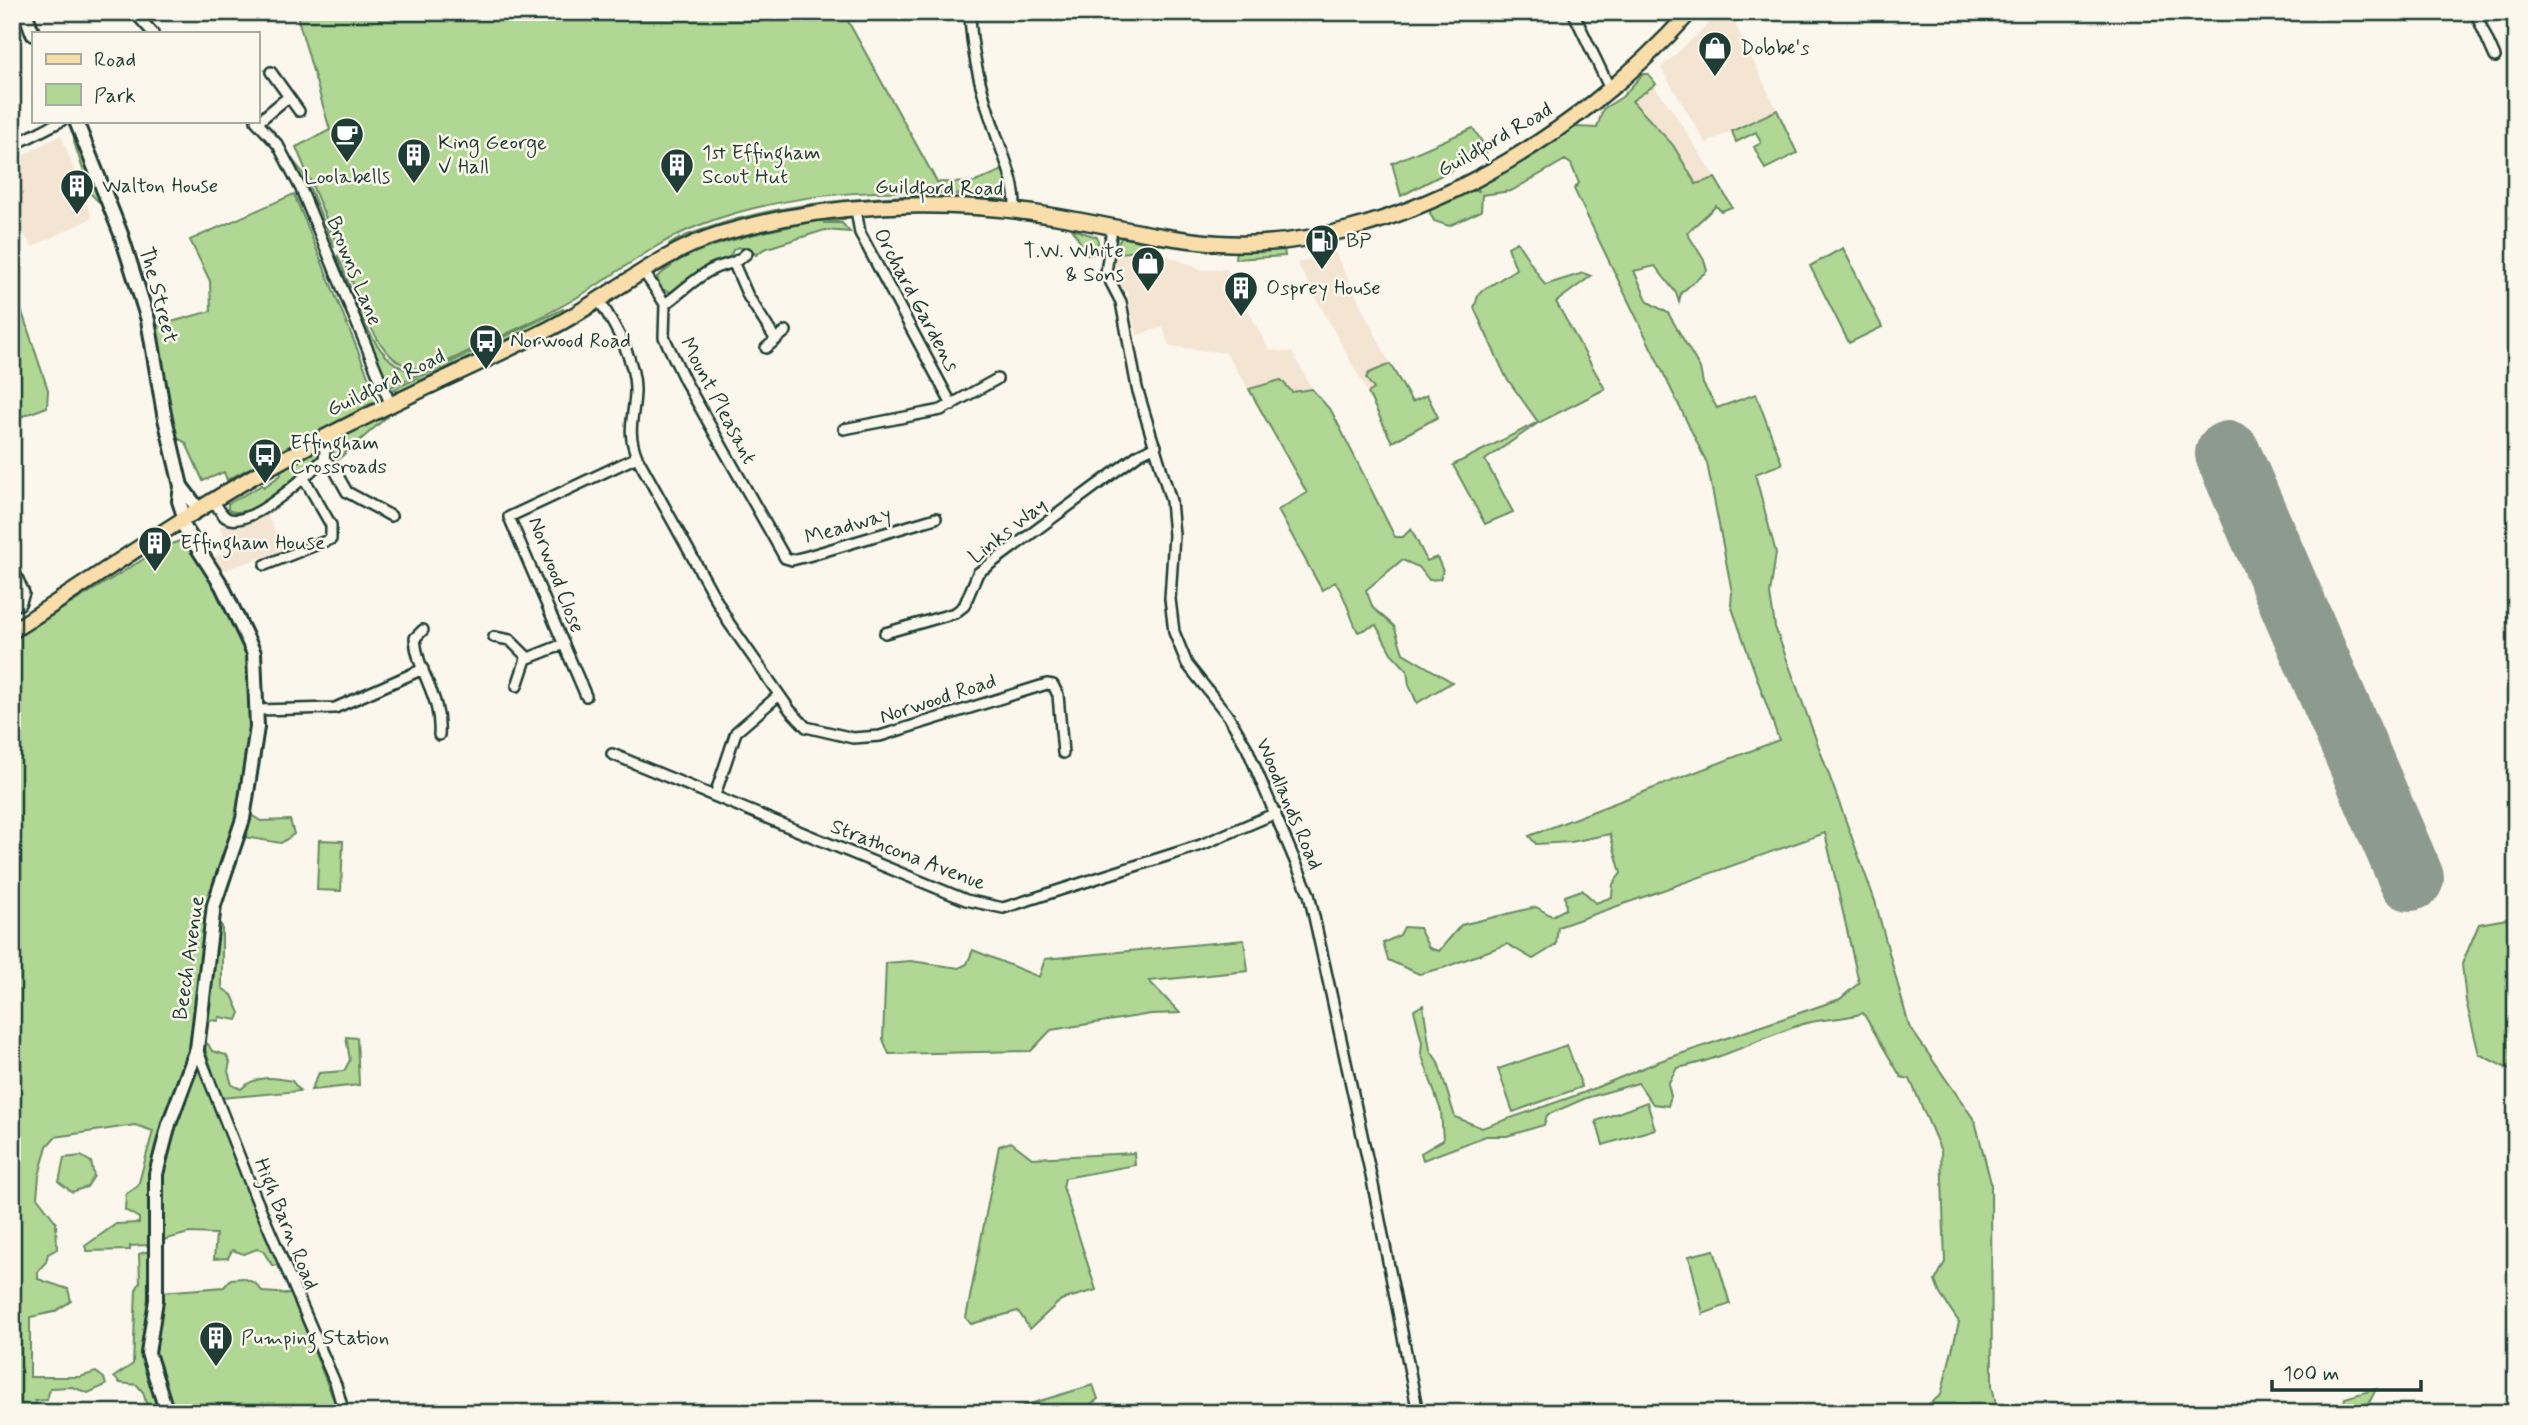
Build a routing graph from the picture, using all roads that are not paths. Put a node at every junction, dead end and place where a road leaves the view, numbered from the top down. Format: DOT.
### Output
graph roads {
  1 [pos="25,12"];
  2 [pos="134,12"];
  3 [pos="970,12"];
  4 [pos="1573,12"];
  5 [pos="1690,12"];
  6 [pos="2475,12"];
  7 [pos="32,32"];
  8 [pos="149,32"];
  9 [pos="2495,57"];
  10 [pos="271,72"];
  11 [pos="1611,91"];
  12 [pos="288,97"];
  13 [pos="299,111"];
  14 [pos="259,119"];
  15 [pos="59,122"];
  16 [pos="76,122"];
  17 [pos="258,122"];
  18 [pos="12,146"];
  19 [pos="856,210"];
  20 [pos="1015,211"];
  21 [pos="1112,228"];
  22 [pos="747,253"];
  23 [pos="734,264"];
  24 [pos="644,272"];
  25 [pos="599,300"];
  26 [pos="665,304"];
  27 [pos="786,331"];
  28 [pos="776,340"];
  29 [pos="766,348"];
  30 [pos="997,379"];
  31 [pos="390,403"];
  32 [pos="952,405"];
  33 [pos="844,429"];
  34 [pos="321,439"];
  35 [pos="1156,446"];
  36 [pos="637,457"];
  37 [pos="324,459"];
  38 [pos="304,478"];
  39 [pos="181,486"];
  40 [pos="214,500"];
  41 [pos="199,510"];
  42 [pos="391,516"];
  43 [pos="936,518"];
  44 [pos="183,521"];
  45 [pos="777,544"];
  46 [pos="265,565"];
  47 [pos="16,575"];
  48 [pos="16,605"];
  49 [pos="30,620"];
  50 [pos="423,630"];
  51 [pos="12,631"];
  52 [pos="885,633"];
  53 [pos="494,637"];
  54 [pos="564,644"];
  55 [pos="528,658"];
  56 [pos="423,669"];
  57 [pos="517,686"];
  58 [pos="779,695"];
  59 [pos="586,696"];
  60 [pos="257,710"];
  61 [pos="439,735"];
  62 [pos="1063,753"];
  63 [pos="612,754"];
  64 [pos="715,795"];
  65 [pos="1276,813"];
  66 [pos="197,1049"];
  67 [pos="167,1413"];
  68 [pos="344,1413"];
  69 [pos="1418,1413"];
  1 -- 7 [label="street"];
  2 -- 8 [label="street"];
  3 -- 20 [label="street"];
  4 -- 11 [label="street"];
  5 -- 11 [label="main road, Guildford Road"];
  6 -- 9 [label="street"];
  10 -- 12 [label="street"];
  11 -- 21 [label="main road, Guildford Road"];
  12 -- 13 [label="street"];
  12 -- 14 [label="street"];
  15 -- 18 [label="street"];
  16 -- 39 [label="street, The Street"];
  17 -- 31 [label="street, Browns Lane"];
  19 -- 20 [label="main road, Guildford Road"];
  19 -- 24 [label="main road, Guildford Road"];
  19 -- 32 [label="street, Orchard Gardens"];
  20 -- 21 [label="main road, Guildford Road"];
  21 -- 35 [label="street, Woodlands Road"];
  22 -- 23 [label="street"];
  23 -- 26 [label="street"];
  23 -- 28 [label="street"];
  24 -- 25 [label="main road, Guildford Road"];
  24 -- 26 [label="street"];
  25 -- 31 [label="main road, Guildford Road"];
  25 -- 36 [label="street, Norwood Road"];
  26 -- 45 [label="street, Mount Pleasant"];
  27 -- 28 [label="street"];
  28 -- 29 [label="street"];
  30 -- 32 [label="street"];
  31 -- 34 [label="main road, Guildford Road"];
  32 -- 33 [label="street"];
  34 -- 37 [label="street"];
  34 -- 40 [label="main road, Guildford Road"];
  35 -- 52 [label="street, Links Way"];
  35 -- 65 [label="street, Woodlands Road"];
  36 -- 54 [label="street, Norwood Close"];
  36 -- 58 [label="street, Norwood Road"];
  37 -- 38 [label="street"];
  37 -- 42 [label="street"];
  38 -- 40 [label="street"];
  38 -- 46 [label="street"];
  39 -- 41 [label="street, The Street"];
  39 -- 44 [label="street, The Street"];
  40 -- 41 [label="main road, Guildford Road"];
  41 -- 44 [label="main road, Guildford Road"];
  43 -- 45 [label="street, Meadway"];
  44 -- 49 [label="main road, Guildford Road"];
  44 -- 60 [label="street, Beech Avenue"];
  47 -- 48 [label="street"];
  48 -- 49 [label="street"];
  49 -- 51 [label="main road, Guildford Road"];
  50 -- 56 [label="street"];
  53 -- 55 [label="street"];
  54 -- 55 [label="street"];
  54 -- 59 [label="street, Norwood Close"];
  55 -- 57 [label="street"];
  56 -- 60 [label="street"];
  56 -- 61 [label="street"];
  58 -- 62 [label="street, Norwood Road"];
  58 -- 64 [label="street"];
  60 -- 66 [label="street, Beech Avenue"];
  63 -- 64 [label="street, Strathcona Avenue"];
  64 -- 65 [label="street, Strathcona Avenue"];
  65 -- 69 [label="street, Woodlands Road"];
  66 -- 67 [label="street, Beech Avenue"];
  66 -- 68 [label="street, High Barn Road"];
}
